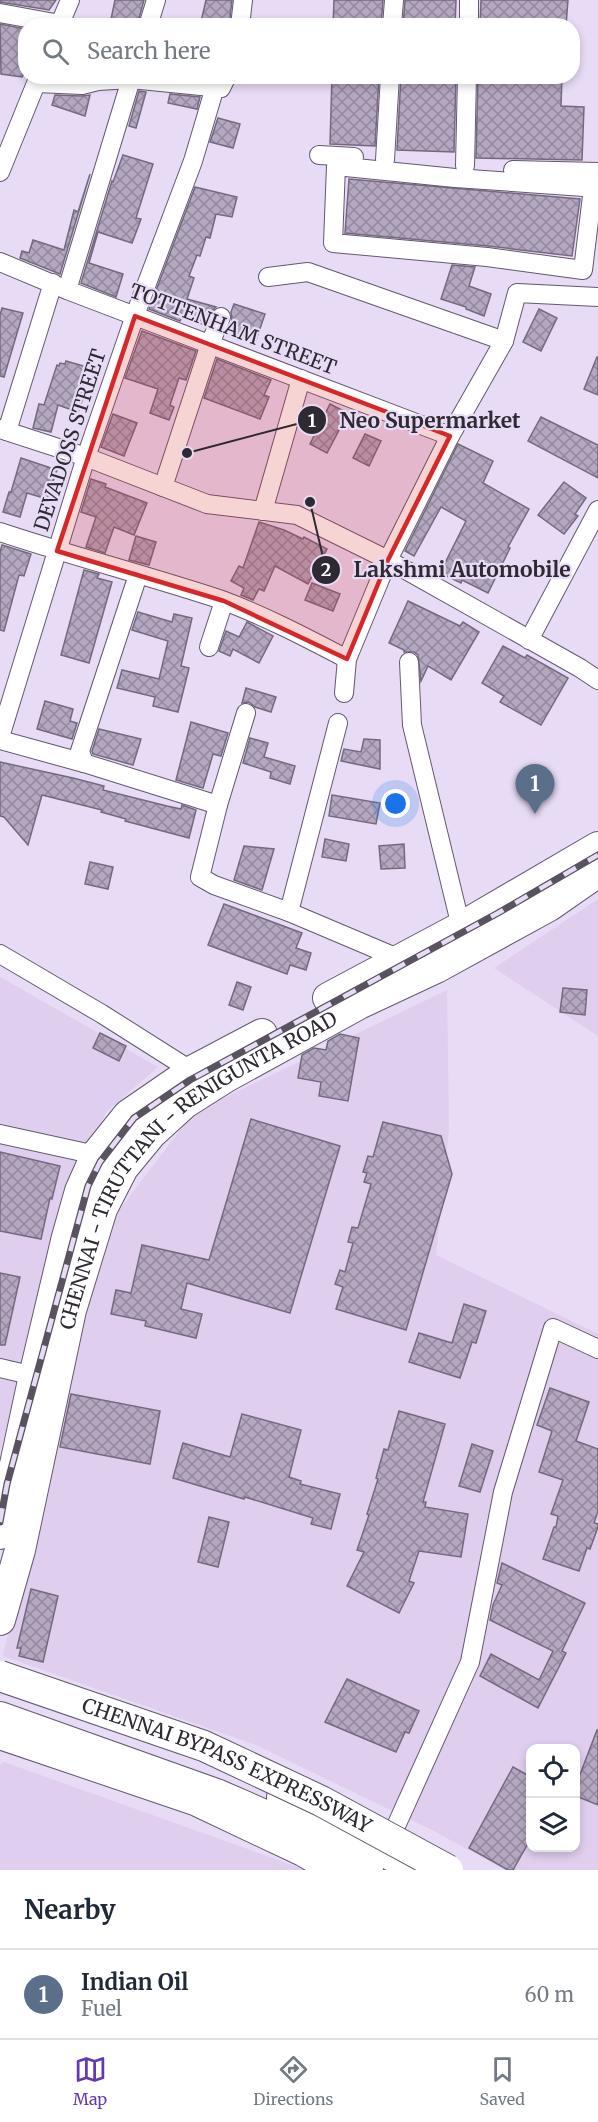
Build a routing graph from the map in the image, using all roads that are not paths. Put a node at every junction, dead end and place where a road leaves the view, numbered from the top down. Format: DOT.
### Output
graph roads {
  1 [pos="70,0"];
  2 [pos="156,0"];
  3 [pos="243,0"];
  4 [pos="394,0"];
  5 [pos="469,0"];
  6 [pos="0,13"];
  7 [pos="25,18"];
  8 [pos="63,18"];
  9 [pos="150,18"];
  10 [pos="241,18"];
  11 [pos="393,18"];
  12 [pos="469,18"];
  13 [pos="36,84"];
  14 [pos="130,84"];
  15 [pos="220,84"];
  16 [pos="390,84"];
  17 [pos="467,84"];
  18 [pos="318,155"];
  19 [pos="385,160"];
  20 [pos="465,166"];
  21 [pos="0,172"];
  22 [pos="596,182"];
  23 [pos="0,262"];
  24 [pos="268,277"];
  25 [pos="60,287"];
  26 [pos="598,297"];
  27 [pos="135,316"];
  28 [pos="221,317"];
  29 [pos="504,341"];
  30 [pos="210,345"];
  31 [pos="301,379"];
  32 [pos="4,430"];
  33 [pos="450,436"];
  34 [pos="86,458"];
  35 [pos="163,487"];
  36 [pos="598,510"];
  37 [pos="263,511"];
  38 [pos="0,532"];
  39 [pos="57,551"];
  40 [pos="388,560"];
  41 [pos="138,575"];
  42 [pos="224,602"];
  43 [pos="529,640"];
  44 [pos="209,647"];
  45 [pos="347,659"];
  46 [pos="410,662"];
  47 [pos="598,680"];
  48 [pos="344,693"];
  49 [pos="246,713"];
  50 [pos="338,723"];
  51 [pos="0,738"];
  52 [pos="84,763"];
  53 [pos="218,805"];
  54 [pos="598,847"];
  55 [pos="598,872"];
  56 [pos="289,912"];
  57 [pos="461,927"];
  58 [pos="0,954"];
  59 [pos="400,960"];
  60 [pos="192,1071"];
  61 [pos="0,1134"];
  62 [pos="96,1155"];
  63 [pos="598,1349"];
  64 [pos="0,1368"];
  65 [pos="34,1376"];
  66 [pos="0,1534"];
  67 [pos="0,1620"];
  68 [pos="0,1676"];
  69 [pos="0,1686"];
  70 [pos="0,1716"];
  71 [pos="0,1734"];
  72 [pos="376,1860"];
  73 [pos="336,1870"];
  74 [pos="416,1870"];
  75 [pos="448,1870"];
  1 -- 8 [label="street"];
  2 -- 9 [label="street"];
  3 -- 10 [label="street"];
  4 -- 11 [label="street"];
  5 -- 12 [label="street"];
  6 -- 7 [label="street"];
  13 -- 21 [label="street"];
  14 -- 25 [label="street"];
  15 -- 27 [label="street, DEVADOSS STREET"];
  16 -- 19 [label="street"];
  17 -- 20 [label="street"];
  18 -- 19 [label="street"];
  19 -- 20 [label="street"];
  20 -- 22 [label="street"];
  22 -- 22 [label="street"];
  23 -- 25 [label="street, TOTTENHAM STREET"];
  24 -- 29 [label="street"];
  25 -- 27 [label="street, TOTTENHAM STREET"];
  25 -- 32 [label="street"];
  26 -- 29 [label="street"];
  27 -- 30 [label="street, TOTTENHAM STREET"];
  27 -- 34 [label="street, DEVADOSS STREET"];
  28 -- 30 [label="street"];
  29 -- 33 [label="street"];
  30 -- 31 [label="street, TOTTENHAM STREET"];
  30 -- 35 [label="street"];
  31 -- 33 [label="street, TOTTENHAM STREET"];
  31 -- 37 [label="street"];
  32 -- 34 [label="street"];
  33 -- 40 [label="street"];
  34 -- 35 [label="street"];
  34 -- 39 [label="street, DEVADOSS STREET"];
  35 -- 37 [label="street"];
  36 -- 43 [label="street"];
  37 -- 40 [label="street"];
  38 -- 39 [label="street"];
  39 -- 41 [label="street"];
  39 -- 51 [label="street, DEVADOSS STREET"];
  40 -- 43 [label="street"];
  40 -- 45 [label="street"];
  41 -- 42 [label="street"];
  41 -- 52 [label="street"];
  42 -- 44 [label="street"];
  42 -- 45 [label="street"];
  43 -- 47 [label="street"];
  45 -- 48 [label="street"];
  46 -- 57 [label="street"];
  49 -- 53 [label="street"];
  50 -- 56 [label="street"];
  51 -- 52 [label="street"];
  52 -- 53 [label="street"];
  53 -- 56 [label="street"];
  54 -- 57 [label="highway, CHENNAI - TIRUTTANI - RENIGUNTA ROAD"];
  55 -- 67 [label="highway, CHENNAI - TIRUTTANI - RENIGUNTA ROAD"];
  56 -- 59 [label="street"];
  57 -- 59 [label="highway, CHENNAI - TIRUTTANI - RENIGUNTA ROAD"];
  58 -- 60 [label="street"];
  59 -- 60 [label="highway, CHENNAI - TIRUTTANI - RENIGUNTA ROAD"];
  60 -- 62 [label="highway, CHENNAI - TIRUTTANI - RENIGUNTA ROAD"];
  61 -- 62 [label="street"];
  62 -- 65 [label="highway, CHENNAI - TIRUTTANI - RENIGUNTA ROAD"];
  63 -- 72 [label="street"];
  64 -- 65 [label="street"];
  65 -- 66 [label="highway, CHENNAI - TIRUTTANI - RENIGUNTA ROAD"];
  68 -- 75 [label="highway, CHENNAI BYPASS EXPRESSWAY, bridge"];
  69 -- 72 [label="main road"];
  70 -- 72 [label="main road"];
  71 -- 73 [label="highway"];
  72 -- 74 [label="main road"];
}
